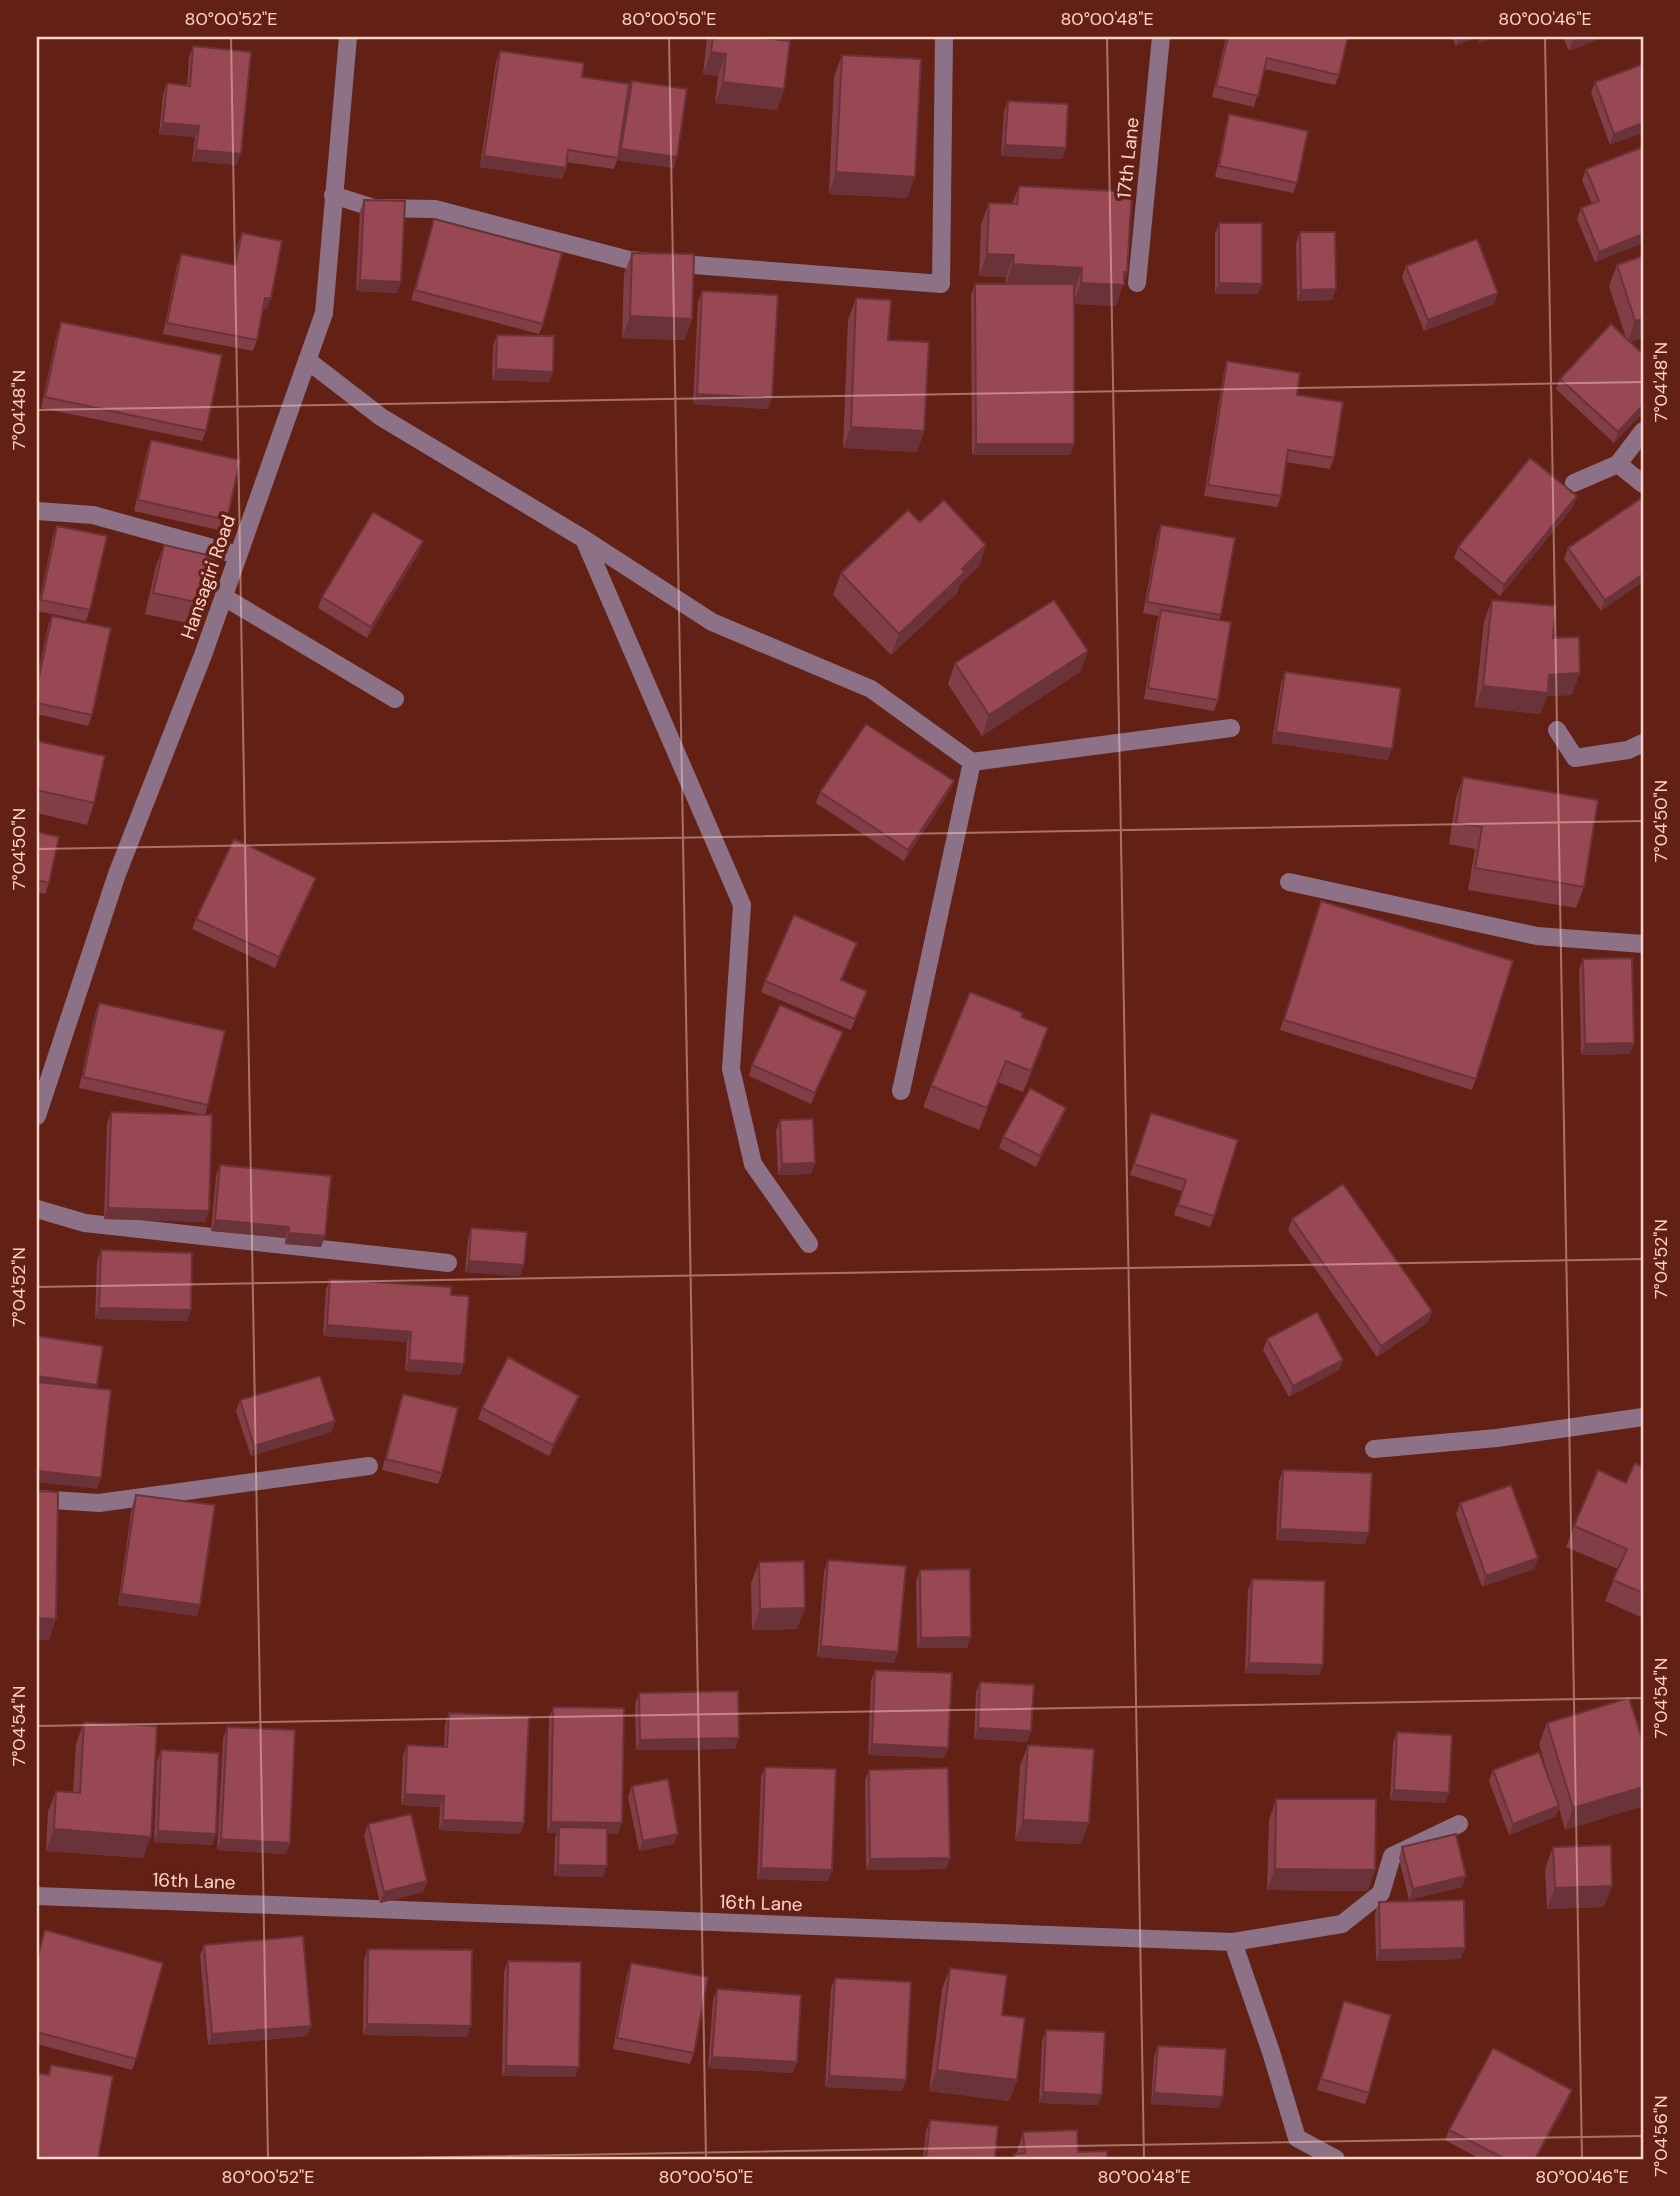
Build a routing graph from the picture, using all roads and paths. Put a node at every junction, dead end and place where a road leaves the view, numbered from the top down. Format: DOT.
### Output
graph roads {
  1 [pos="348,37"];
  2 [pos="944,37"];
  3 [pos="1161,37"];
  4 [pos="333,195"];
  5 [pos="1137,283"];
  6 [pos="307,360"];
  7 [pos="1643,431"];
  8 [pos="1618,464"];
  9 [pos="1574,483"];
  10 [pos="1643,484"];
  11 [pos="37,511"];
  12 [pos="584,539"];
  13 [pos="238,555"];
  14 [pos="224,597"];
  15 [pos="395,699"];
  16 [pos="1231,728"];
  17 [pos="1557,730"];
  18 [pos="1643,743"];
  19 [pos="972,762"];
  20 [pos="1289,882"];
  21 [pos="1643,944"];
  22 [pos="901,1091"];
  23 [pos="37,1116"];
  24 [pos="37,1209"];
  25 [pos="809,1244"];
  26 [pos="448,1263"];
  27 [pos="1643,1417"];
  28 [pos="1374,1449"];
  29 [pos="369,1466"];
  30 [pos="37,1499"];
  31 [pos="1460,1825"];
  32 [pos="37,1896"];
  33 [pos="1233,1942"];
  34 [pos="1336,2159"];
  1 -- 4 [label="street, Hansagiri Road"];
  2 -- 4 [label="street"];
  3 -- 5 [label="street, 17th Lane"];
  4 -- 6 [label="street, Hansagiri Road"];
  6 -- 12 [label="street"];
  6 -- 13 [label="street, Hansagiri Road"];
  7 -- 8 [label="street"];
  8 -- 9 [label="street"];
  8 -- 10 [label="street"];
  11 -- 13 [label="street"];
  12 -- 19 [label="street"];
  12 -- 25 [label="street"];
  13 -- 14 [label="street, Hansagiri Road"];
  14 -- 15 [label="street"];
  14 -- 23 [label="street, Hansagiri Road"];
  16 -- 19 [label="street"];
  17 -- 18 [label="street"];
  19 -- 22 [label="street"];
  20 -- 21 [label="street"];
  24 -- 26 [label="street"];
  27 -- 28 [label="street"];
  29 -- 30 [label="street"];
  31 -- 33 [label="street, 16th Lane"];
  32 -- 33 [label="street, 16th Lane"];
  33 -- 34 [label="street"];
}
